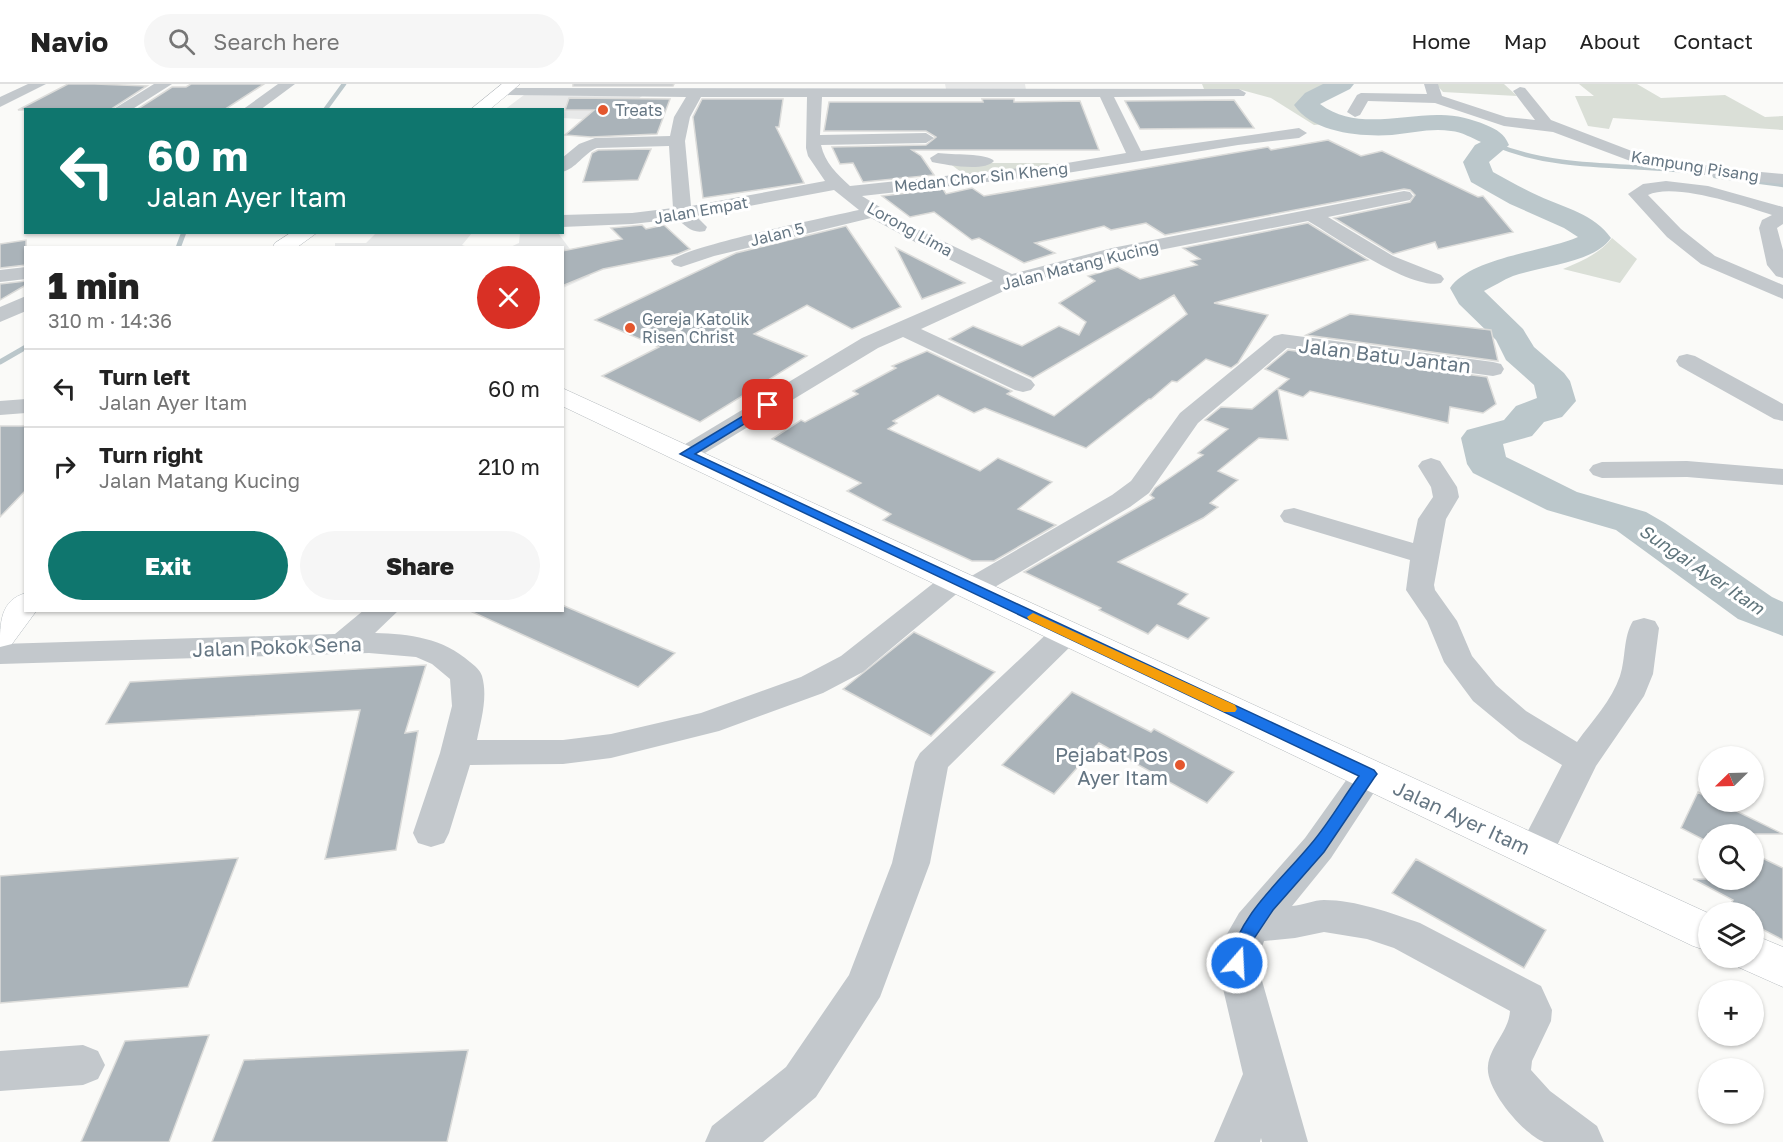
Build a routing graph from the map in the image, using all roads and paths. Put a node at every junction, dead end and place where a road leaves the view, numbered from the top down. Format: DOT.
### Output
graph roads {
  1 [pos="39,84"];
  2 [pos="165,84"];
  3 [pos="288,84"];
  4 [pos="507,88"];
  5 [pos="940,88"];
  6 [pos="1520,91"];
  7 [pos="696,92"];
  8 [pos="814,92"];
  9 [pos="1433,92"];
  10 [pos="1105,93"];
  11 [pos="1239,93"];
  12 [pos="3,100"];
  13 [pos="123,108"];
  14 [pos="252,108"];
  15 [pos="481,108"];
  16 [pos="1355,112"];
  17 [pos="1554,127"];
  18 [pos="1299,133"];
  19 [pos="926,138"];
  20 [pos="1127,139"];
  21 [pos="813,140"];
  22 [pos="1238,140"];
  23 [pos="676,141"];
  24 [pos="1136,157"];
  25 [pos="938,158"];
  26 [pos="1115,160"];
  27 [pos="564,165"];
  28 [pos="1734,178"];
  29 [pos="1783,179"];
  30 [pos="842,188"];
  31 [pos="1404,196"];
  32 [pos="1761,205"];
  33 [pos="873,212"];
  34 [pos="682,215"];
  35 [pos="1312,215"];
  36 [pos="1783,215"];
  37 [pos="564,221"];
  38 [pos="305,234"];
  39 [pos="315,234"];
  40 [pos="284,246"];
  41 [pos="306,246"];
  42 [pos="723,248"];
  43 [pos="681,261"];
  44 [pos="1783,272"];
  45 [pos="24,273"];
  46 [pos="0,276"];
  47 [pos="1434,279"];
  48 [pos="1010,281"];
  49 [pos="1783,293"];
  50 [pos="24,303"];
  51 [pos="0,316"];
  52 [pos="902,328"];
  53 [pos="1687,360"];
  54 [pos="1493,369"];
  55 [pos="1023,384"];
  56 [pos="564,397"];
  57 [pos="24,406"];
  58 [pos="0,408"];
  59 [pos="1783,414"];
  60 [pos="686,454"];
  61 [pos="1431,466"];
  62 [pos="1602,470"];
  63 [pos="1783,477"];
  64 [pos="1294,516"];
  65 [pos="1426,556"];
  66 [pos="964,584"];
  67 [pos="24,606"];
  68 [pos="382,612"];
  69 [pos="1644,628"];
  70 [pos="1067,632"];
  71 [pos="0,636"];
  72 [pos="342,644"];
  73 [pos="0,654"];
  74 [pos="457,753"];
  75 [pos="1582,760"];
  76 [pos="1369,774"];
  77 [pos="431,833"];
  78 [pos="1536,852"];
  79 [pos="1253,925"];
  80 [pos="1698,928"];
  81 [pos="1764,959"];
  82 [pos="1783,968"];
  83 [pos="83,1065"];
  84 [pos="0,1071"];
  85 [pos="1265,1074"];
  86 [pos="728,1142"];
  87 [pos="1237,1142"];
  88 [pos="1285,1142"];
  89 [pos="1581,1142"];
  1 -- 12 [label="street"];
  2 -- 13 [label="street"];
  3 -- 14 [label="street"];
  4 -- 7 [label="street"];
  4 -- 15 [label="main road"];
  5 -- 8 [label="street"];
  5 -- 10 [label="street"];
  6 -- 17 [label="street, Kampung Pisang"];
  7 -- 8 [label="street"];
  7 -- 23 [label="street"];
  8 -- 21 [label="street, Lorong Lima"];
  9 -- 16 [label="street"];
  9 -- 17 [label="street"];
  10 -- 11 [label="street"];
  10 -- 20 [label="street"];
  17 -- 28 [label="street, Kampung Pisang"];
  18 -- 22 [label="street, Medan Chor Sin Kheng"];
  19 -- 21 [label="street"];
  20 -- 22 [label="street"];
  20 -- 24 [label="street"];
  21 -- 30 [label="street, Lorong Lima"];
  22 -- 24 [label="street, Medan Chor Sin Kheng"];
  23 -- 27 [label="street"];
  23 -- 34 [label="street"];
  24 -- 26 [label="street, Medan Chor Sin Kheng"];
  25 -- 26 [label="street, Medan Chor Sin Kheng"];
  26 -- 30 [label="street, Medan Chor Sin Kheng"];
  28 -- 29 [label="street, Kampung Pisang"];
  28 -- 32 [label="street"];
  30 -- 33 [label="street, Lorong Lima"];
  30 -- 34 [label="street, Jalan Empat"];
  31 -- 35 [label="street, Jalan Matang Kucing"];
  32 -- 36 [label="street"];
  32 -- 49 [label="street"];
  33 -- 42 [label="street, Jalan 5"];
  33 -- 48 [label="street, Lorong Lima"];
  34 -- 37 [label="street, Jalan Empat"];
  34 -- 42 [label="street"];
  35 -- 47 [label="street"];
  35 -- 48 [label="street, Jalan Matang Kucing"];
  36 -- 44 [label="street"];
  38 -- 40 [label="main road"];
  39 -- 41 [label="main road"];
  42 -- 43 [label="street, Jalan 5"];
  45 -- 46 [label="street"];
  48 -- 52 [label="street, Jalan Matang Kucing"];
  50 -- 51 [label="street"];
  52 -- 55 [label="street"];
  52 -- 60 [label="street, Jalan Matang Kucing"];
  53 -- 59 [label="street"];
  54 -- 66 [label="street, Jalan Batu Jantan"];
  56 -- 60 [label="main road, Jalan Ayer Itam"];
  57 -- 58 [label="street"];
  60 -- 66 [label="main road, Jalan Ayer Itam"];
  61 -- 65 [label="street"];
  62 -- 63 [label="street"];
  64 -- 65 [label="street"];
  65 -- 75 [label="street"];
  66 -- 70 [label="main road, Jalan Ayer Itam"];
  66 -- 74 [label="street, Jalan Batu Jantan"];
  67 -- 71 [label="main road"];
  68 -- 72 [label="street"];
  69 -- 75 [label="street"];
  70 -- 76 [label="main road, Jalan Ayer Itam"];
  70 -- 86 [label="street"];
  72 -- 73 [label="street, Jalan Pokok Sena"];
  72 -- 74 [label="street, Jalan Pokok Sena"];
  74 -- 77 [label="street, Jalan Pokok Sena"];
  75 -- 78 [label="street"];
  76 -- 78 [label="main road, Jalan Ayer Itam"];
  76 -- 79 [label="street"];
  78 -- 80 [label="main road, Jalan Ayer Itam"];
  79 -- 85 [label="street"];
  79 -- 89 [label="street"];
  81 -- 82 [label="main road"];
  83 -- 84 [label="street"];
  85 -- 87 [label="street"];
  85 -- 88 [label="street"];
}
